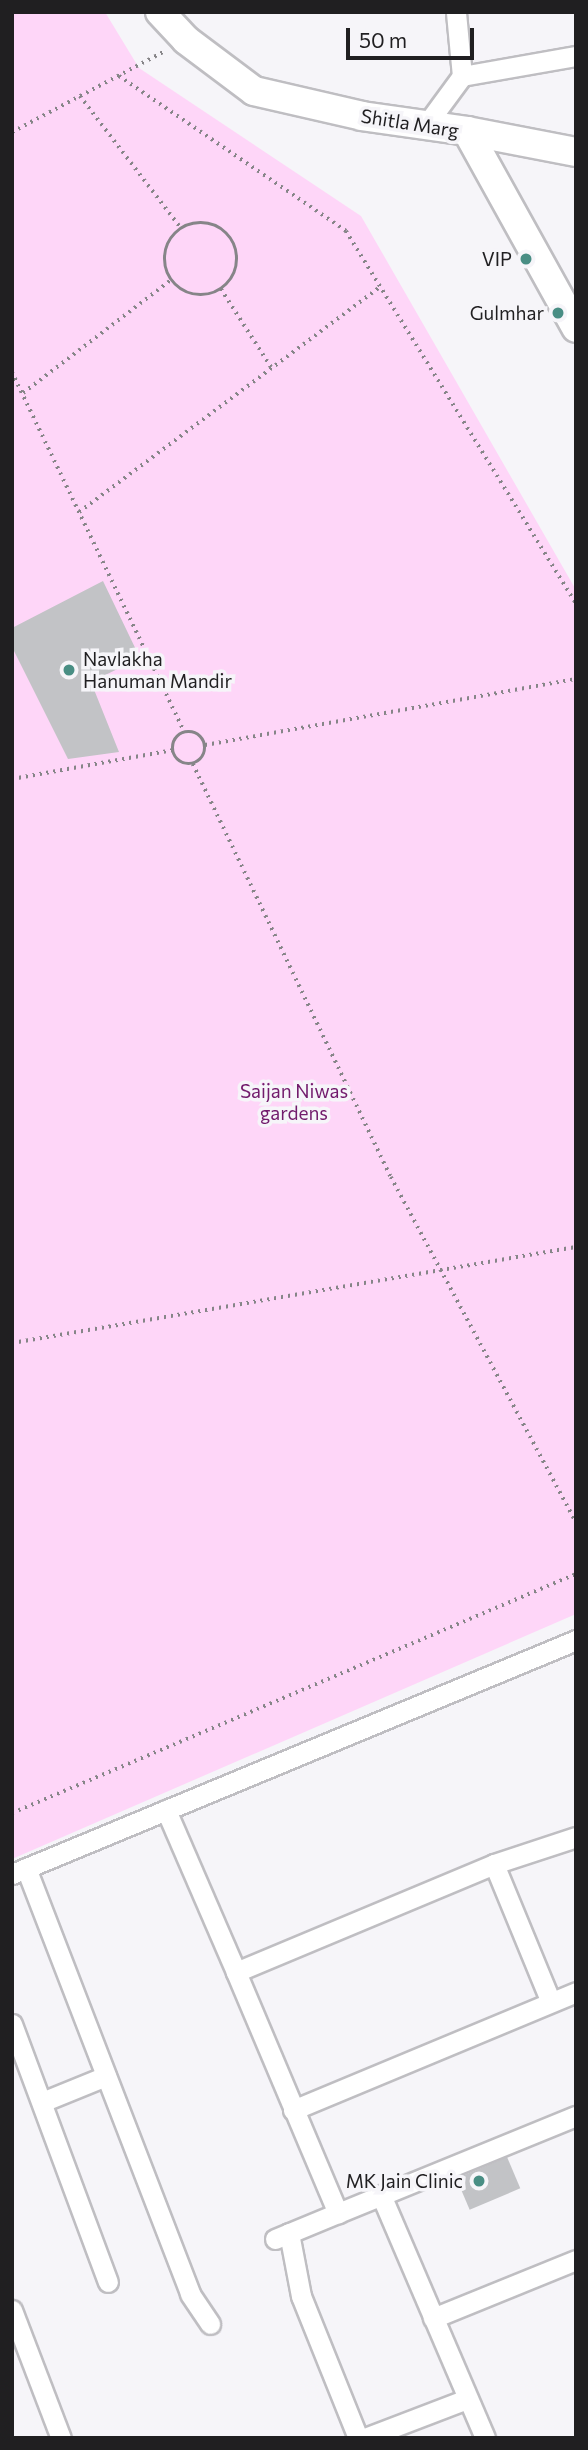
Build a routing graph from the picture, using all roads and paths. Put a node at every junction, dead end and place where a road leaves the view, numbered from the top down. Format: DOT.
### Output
graph roads {
  1 [pos="160,12"];
  2 [pos="456,12"];
  3 [pos="186,40"];
  4 [pos="576,56"];
  5 [pos="119,76"];
  6 [pos="462,76"];
  7 [pos="80,96"];
  8 [pos="426,125"];
  9 [pos="467,131"];
  10 [pos="12,132"];
  11 [pos="576,152"];
  12 [pos="181,229"];
  13 [pos="172,279"];
  14 [pos="381,286"];
  15 [pos="221,289"];
  16 [pos="576,328"];
  17 [pos="271,367"];
  18 [pos="12,372"];
  19 [pos="22,393"];
  20 [pos="79,512"];
  21 [pos="576,604"];
  22 [pos="576,679"];
  23 [pos="184,733"];
  24 [pos="205,745"];
  25 [pos="173,750"];
  26 [pos="193,764"];
  27 [pos="12,779"];
  28 [pos="576,1247"];
  29 [pos="439,1270"];
  30 [pos="12,1343"];
  31 [pos="576,1522"];
  32 [pos="576,1574"];
  33 [pos="576,1640"];
  34 [pos="166,1810"];
  35 [pos="12,1812"];
  36 [pos="576,1837"];
  37 [pos="494,1864"];
  38 [pos="19,1871"];
  39 [pos="236,1972"];
  40 [pos="576,1992"];
  41 [pos="551,2002"];
  42 [pos="12,2024"];
  43 [pos="106,2076"];
  44 [pos="43,2102"];
  45 [pos="293,2110"];
  46 [pos="576,2116"];
  47 [pos="381,2195"];
  48 [pos="338,2213"];
  49 [pos="576,2260"];
  50 [pos="108,2282"];
  51 [pos="12,2310"];
  52 [pos="433,2318"];
  53 [pos="210,2324"];
  54 [pos="467,2399"];
  55 [pos="61,2438"];
  56 [pos="358,2438"];
  57 [pos="365,2438"];
  58 [pos="485,2438"];
  1 -- 3 [label="main road, Shitla Marg"];
  2 -- 6 [label="street"];
  3 -- 5 [label="path"];
  3 -- 8 [label="main road, Shitla Marg"];
  4 -- 6 [label="street"];
  5 -- 7 [label="path"];
  5 -- 14 [label="path"];
  6 -- 8 [label="street"];
  7 -- 10 [label="path"];
  7 -- 12 [label="path"];
  8 -- 9 [label="main road, Shitla Marg"];
  9 -- 11 [label="main road"];
  9 -- 16 [label="main road, Shitla Marg"];
  12 -- 13 [label="path"];
  12 -- 15 [label="path"];
  13 -- 15 [label="path"];
  13 -- 19 [label="path"];
  14 -- 17 [label="path"];
  14 -- 21 [label="path"];
  15 -- 17 [label="path"];
  17 -- 20 [label="path"];
  18 -- 19 [label="path"];
  19 -- 20 [label="path"];
  20 -- 23 [label="path"];
  22 -- 24 [label="path"];
  23 -- 24 [label="path"];
  23 -- 25 [label="path"];
  24 -- 26 [label="path"];
  25 -- 26 [label="path"];
  25 -- 27 [label="path"];
  26 -- 29 [label="path"];
  28 -- 29 [label="path"];
  29 -- 30 [label="path"];
  29 -- 31 [label="path"];
  32 -- 35 [label="path"];
  33 -- 34 [label="street"];
  34 -- 38 [label="street"];
  34 -- 39 [label="street"];
  36 -- 37 [label="street"];
  37 -- 39 [label="street"];
  37 -- 41 [label="street"];
  38 -- 43 [label="street"];
  39 -- 45 [label="street"];
  40 -- 41 [label="street"];
  41 -- 45 [label="street"];
  42 -- 44 [label="street"];
  43 -- 44 [label="street"];
  43 -- 53 [label="street"];
  44 -- 50 [label="street"];
  45 -- 48 [label="street"];
  46 -- 47 [label="street"];
  47 -- 48 [label="street"];
  47 -- 52 [label="street"];
  48 -- 56 [label="street"];
  49 -- 52 [label="street"];
  51 -- 55 [label="street"];
  52 -- 54 [label="street"];
  54 -- 57 [label="street"];
  54 -- 58 [label="street"];
}
